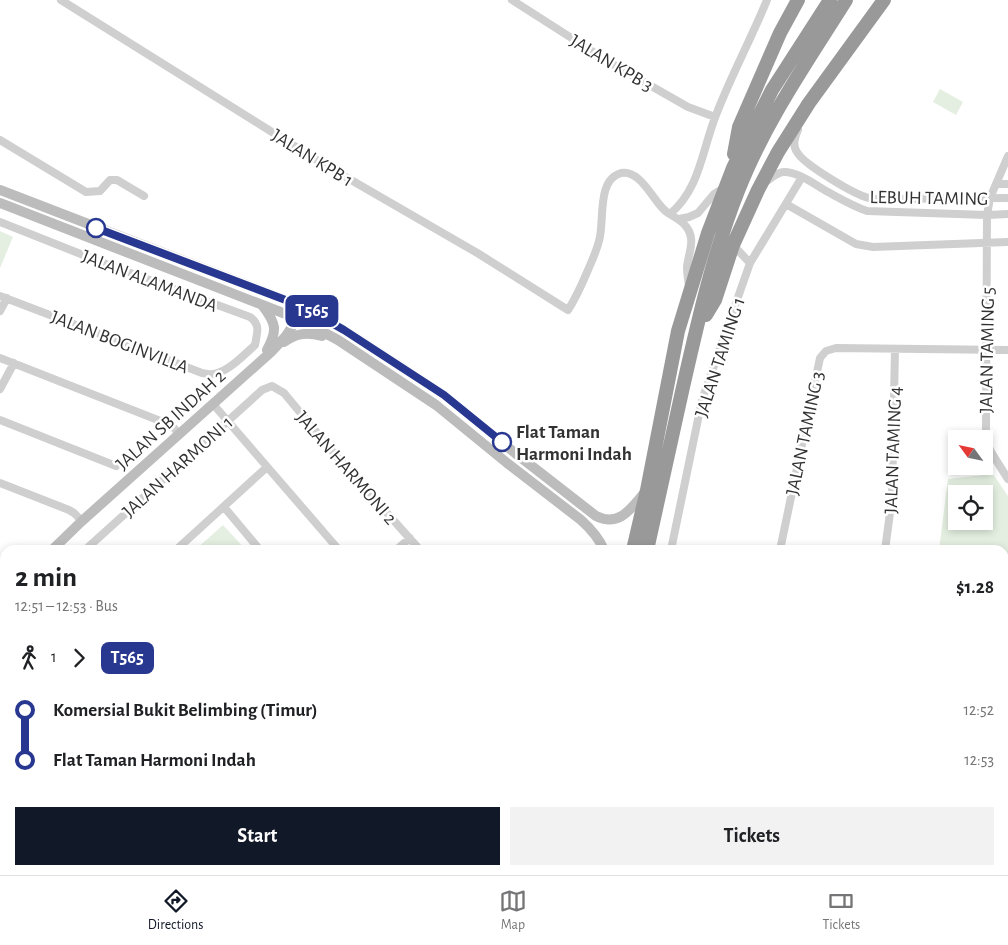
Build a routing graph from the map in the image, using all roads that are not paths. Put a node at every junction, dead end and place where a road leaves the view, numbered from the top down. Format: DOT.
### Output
graph roads {
  1 [pos="61,0"];
  2 [pos="512,0"];
  3 [pos="767,0"];
  4 [pos="798,0"];
  5 [pos="830,0"];
  6 [pos="846,0"];
  7 [pos="884,0"];
  8 [pos="809,103"];
  9 [pos="715,117"];
  10 [pos="0,140"];
  11 [pos="1008,156"];
  12 [pos="733,168"];
  13 [pos="802,177"];
  14 [pos="996,184"];
  15 [pos="1008,184"];
  16 [pos="725,186"];
  17 [pos="0,190"];
  18 [pos="758,190"];
  19 [pos="144,196"];
  20 [pos="990,198"];
  21 [pos="1008,198"];
  22 [pos="0,203"];
  23 [pos="786,204"];
  24 [pos="670,214"];
  25 [pos="1008,214"];
  26 [pos="987,215"];
  27 [pos="679,219"];
  28 [pos="0,222"];
  29 [pos="1008,242"];
  30 [pos="988,243"];
  31 [pos="733,245"];
  32 [pos="750,263"];
  33 [pos="690,290"];
  34 [pos="3,297"];
  35 [pos="262,305"];
  36 [pos="304,307"];
  37 [pos="0,311"];
  38 [pos="297,318"];
  39 [pos="695,336"];
  40 [pos="338,340"];
  41 [pos="895,349"];
  42 [pos="987,350"];
  43 [pos="1008,350"];
  44 [pos="271,352"];
  45 [pos="0,358"];
  46 [pos="238,360"];
  47 [pos="260,362"];
  48 [pos="14,363"];
  49 [pos="249,372"];
  50 [pos="272,386"];
  51 [pos="0,389"];
  52 [pos="212,404"];
  53 [pos="0,420"];
  54 [pos="227,421"];
  55 [pos="179,434"];
  56 [pos="116,466"];
  57 [pos="267,467"];
  58 [pos="1008,479"];
  59 [pos="0,483"];
  60 [pos="646,490"];
  61 [pos="224,507"];
  62 [pos="82,521"];
  63 [pos="410,538"];
  64 [pos="57,545"];
  65 [pos="91,545"];
  66 [pos="182,545"];
  67 [pos="256,545"];
  68 [pos="335,545"];
  69 [pos="402,545"];
  70 [pos="416,545"];
  71 [pos="602,545"];
  72 [pos="634,545"];
  73 [pos="648,545"];
  74 [pos="673,545"];
  75 [pos="781,545"];
  76 [pos="886,545"];
  1 -- 24 [label="street, JALAN KPB 1"];
  2 -- 9 [label="street, JALAN KPB 3"];
  3 -- 9 [label="street"];
  4 -- 12 [label="highway"];
  5 -- 12 [label="highway"];
  6 -- 39 [label="highway"];
  7 -- 8 [label="highway"];
  8 -- 18 [label="highway"];
  8 -- 20 [label="street, LEBUH TAMING"];
  9 -- 24 [label="street"];
  10 -- 19 [label="street"];
  11 -- 14 [label="street, JALAN TAMING 5"];
  12 -- 16 [label="highway"];
  13 -- 18 [label="street, LEBUH TAMING"];
  13 -- 23 [label="street, JALAN TAMING 1"];
  13 -- 26 [label="street, LEBUH TAMING"];
  14 -- 15 [label="street"];
  14 -- 20 [label="street, JALAN TAMING 5"];
  16 -- 27 [label="street"];
  16 -- 33 [label="highway"];
  17 -- 36 [label="main road"];
  18 -- 31 [label="highway"];
  20 -- 21 [label="street, LEBUH TAMING"];
  20 -- 26 [label="street, JALAN TAMING 5"];
  22 -- 35 [label="main road"];
  23 -- 30 [label="street"];
  23 -- 32 [label="street, JALAN TAMING 1"];
  24 -- 27 [label="street"];
  25 -- 26 [label="street, LEBUH TAMING"];
  26 -- 30 [label="street, JALAN TAMING 5"];
  27 -- 33 [label="street"];
  28 -- 46 [label="street, JALAN ALAMANDA"];
  29 -- 30 [label="street"];
  30 -- 42 [label="street, JALAN TAMING 5"];
  31 -- 32 [label="street"];
  31 -- 39 [label="highway"];
  32 -- 74 [label="street, JALAN TAMING 1"];
  33 -- 60 [label="highway"];
  34 -- 37 [label="street"];
  34 -- 46 [label="street, JALAN BOGINVILLA"];
  35 -- 38 [label="main road"];
  35 -- 47 [label="main road"];
  36 -- 38 [label="main road, JALAN SB INDAH 2"];
  36 -- 60 [label="main road"];
  38 -- 40 [label="main road"];
  38 -- 44 [label="main road, JALAN SB INDAH 2"];
  39 -- 73 [label="highway"];
  40 -- 44 [label="main road"];
  40 -- 71 [label="main road"];
  41 -- 42 [label="street, JALAN TAMING 3"];
  41 -- 75 [label="street, JALAN TAMING 3"];
  41 -- 76 [label="street, JALAN TAMING 4"];
  42 -- 43 [label="street, JALAN TAMING 3"];
  42 -- 58 [label="street, JALAN TAMING 5"];
  44 -- 47 [label="main road, JALAN SB INDAH 2"];
  45 -- 48 [label="street"];
  46 -- 49 [label="street"];
  47 -- 49 [label="main road, JALAN SB INDAH 2"];
  48 -- 51 [label="street"];
  48 -- 55 [label="street"];
  49 -- 52 [label="main road, JALAN SB INDAH 2"];
  50 -- 54 [label="street, JALAN HARMONI 1"];
  50 -- 63 [label="street, JALAN HARMONI 2"];
  52 -- 54 [label="street"];
  52 -- 55 [label="main road, JALAN SB INDAH 2"];
  53 -- 56 [label="street"];
  54 -- 57 [label="street"];
  54 -- 65 [label="street, JALAN HARMONI 1"];
  55 -- 62 [label="main road, JALAN SB INDAH 2"];
  57 -- 61 [label="street"];
  57 -- 68 [label="street"];
  59 -- 62 [label="street"];
  60 -- 72 [label="highway"];
  61 -- 66 [label="street"];
  61 -- 67 [label="street"];
  62 -- 64 [label="main road, JALAN SB INDAH 2"];
  63 -- 69 [label="street"];
  63 -- 70 [label="street, JALAN HARMONI 2"];
}
